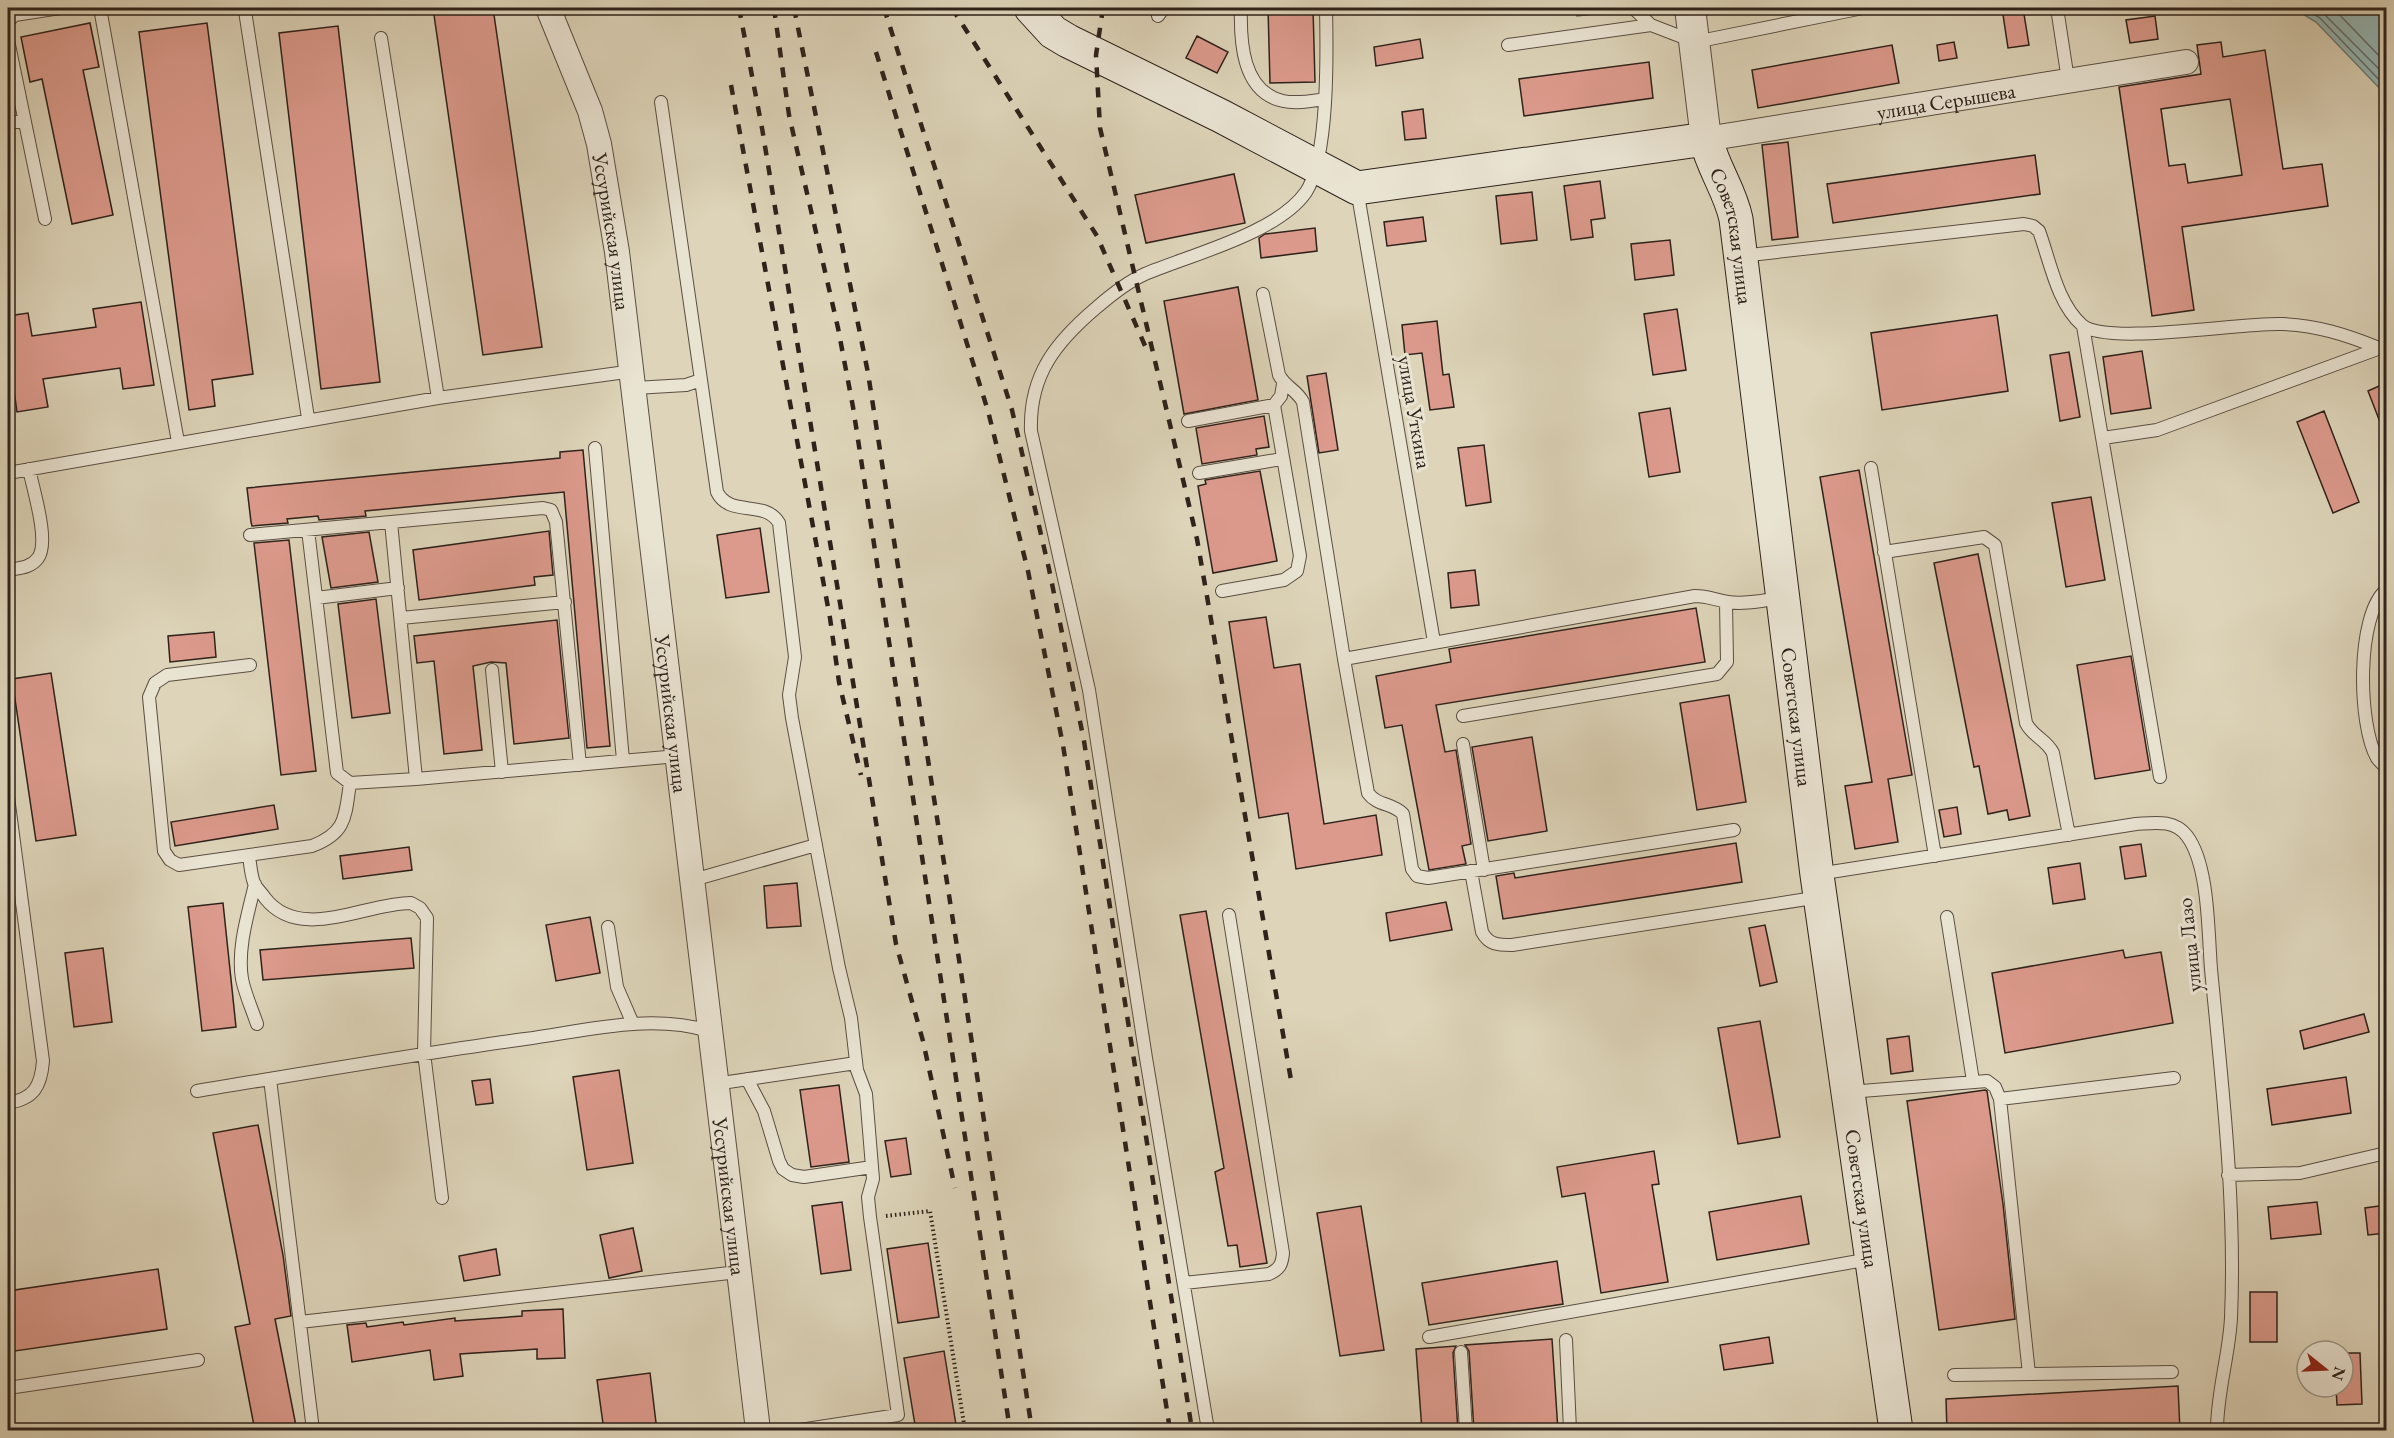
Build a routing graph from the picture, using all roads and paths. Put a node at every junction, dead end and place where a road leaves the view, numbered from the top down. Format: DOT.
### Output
graph roads {
  1 [pos="60,8"];
  2 [pos="100,8"];
  3 [pos="548,8"];
  4 [pos="1031,8"];
  5 [pos="1241,8"];
  6 [pos="1326,8"];
  7 [pos="1633,8"];
  8 [pos="1690,8"];
  9 [pos="1863,8"];
  10 [pos="2057,8"];
  11 [pos="245,11"];
  12 [pos="1806,13"];
  13 [pos="8,21"];
  14 [pos="1651,25"];
  15 [pos="381,38"];
  16 [pos="8,40"];
  17 [pos="1695,42"];
  18 [pos="1508,45"];
  19 [pos="2186,62"];
  20 [pos="2068,80"];
  21 [pos="1325,99"];
  22 [pos="661,102"];
  23 [pos="24,120"];
  24 [pos="8,124"];
  25 [pos="1706,139"];
  26 [pos="1317,167"];
  27 [pos="1357,188"];
  28 [pos="45,219"];
  29 [pos="1740,256"];
  30 [pos="1263,294"];
  31 [pos="2083,326"];
  32 [pos="2383,347"];
  33 [pos="634,380"];
  34 [pos="701,381"];
  35 [pos="1283,384"];
  36 [pos="438,398"];
  37 [pos="1274,405"];
  38 [pos="308,418"];
  39 [pos="1188,421"];
  40 [pos="2103,438"];
  41 [pos="178,442"];
  42 [pos="595,448"];
  43 [pos="1281,459"];
  44 [pos="1871,468"];
  45 [pos="29,469"];
  46 [pos="8,473"];
  47 [pos="1199,473"];
  48 [pos="391,522"];
  49 [pos="309,530"];
  50 [pos="250,536"];
  51 [pos="1884,552"];
  52 [pos="8,570"];
  53 [pos="398,588"];
  54 [pos="2386,590"];
  55 [pos="1222,591"];
  56 [pos="316,598"];
  57 [pos="1781,598"];
  58 [pos="564,602"];
  59 [pos="1726,602"];
  60 [pos="401,618"];
  61 [pos="1434,642"];
  62 [pos="1344,659"];
  63 [pos="250,665"];
  64 [pos="492,670"];
  65 [pos="1463,716"];
  66 [pos="1463,744"];
  67 [pos="678,756"];
  68 [pos="623,760"];
  69 [pos="580,765"];
  70 [pos="2386,768"];
  71 [pos="502,771"];
  72 [pos="2160,777"];
  73 [pos="416,779"];
  74 [pos="350,783"];
  75 [pos="8,797"];
  76 [pos="1734,830"];
  77 [pos="2069,835"];
  78 [pos="816,845"];
  79 [pos="249,855"];
  80 [pos="1935,856"];
  81 [pos="1477,871"];
  82 [pos="693,880"];
  83 [pos="255,884"];
  84 [pos="1818,886"];
  85 [pos="1229,915"];
  86 [pos="1947,917"];
  87 [pos="608,927"];
  88 [pos="257,1024"];
  89 [pos="633,1024"];
  90 [pos="709,1031"];
  91 [pos="424,1053"];
  92 [pos="856,1063"];
  93 [pos="2174,1077"];
  94 [pos="270,1079"];
  95 [pos="747,1079"];
  96 [pos="1973,1081"];
  97 [pos="715,1084"];
  98 [pos="197,1091"];
  99 [pos="1848,1092"];
  100 [pos="2000,1099"];
  101 [pos="8,1103"];
  102 [pos="2386,1153"];
  103 [pos="872,1167"];
  104 [pos="2228,1175"];
  105 [pos="442,1198"];
  106 [pos="870,1217"];
  107 [pos="1871,1259"];
  108 [pos="738,1272"];
  109 [pos="1184,1283"];
  110 [pos="300,1322"];
  111 [pos="1429,1337"];
  112 [pos="1566,1340"];
  113 [pos="1461,1352"];
  114 [pos="198,1360"];
  115 [pos="2172,1372"];
  116 [pos="2029,1374"];
  117 [pos="1954,1376"];
  118 [pos="8,1388"];
  119 [pos="313,1431"];
  120 [pos="758,1431"];
  121 [pos="800,1431"];
  122 [pos="965,1431"];
  123 [pos="1208,1431"];
  124 [pos="1466,1431"];
  125 [pos="1570,1431"];
  126 [pos="1896,1431"];
  127 [pos="2217,1431"];
  1 -- 13 [label="lane"];
  2 -- 41 [label="lane"];
  3 -- 33 [label="street, Уссурийская улица"];
  4 -- 26 [label="main road"];
  5 -- 21 [label="lane"];
  6 -- 21 [label="lane"];
  7 -- 14 [label="lane"];
  8 -- 17 [label="street, Советская улица"];
  9 -- 12 [label="lane"];
  10 -- 20 [label="lane"];
  11 -- 38 [label="lane"];
  12 -- 17 [label="lane"];
  14 -- 17 [label="lane"];
  14 -- 18 [label="lane"];
  15 -- 36 [label="lane"];
  16 -- 23 [label="lane"];
  17 -- 25 [label="street, Советская улица"];
  19 -- 20 [label="street, улица Серышева"];
  20 -- 25 [label="street, улица Серышева"];
  21 -- 26 [label="lane"];
  22 -- 34 [label="lane"];
  23 -- 24 [label="lane"];
  23 -- 28 [label="lane"];
  25 -- 27 [label="main road"];
  25 -- 29 [label="main road, Советская улица"];
  26 -- 27 [label="main road"];
  26 -- 109 [label="lane"];
  27 -- 61 [label="lane, улица Уткина"];
  29 -- 31 [label="lane"];
  29 -- 57 [label="main road, Советская улица"];
  30 -- 35 [label="lane"];
  31 -- 32 [label="lane"];
  31 -- 40 [label="lane"];
  32 -- 40 [label="lane"];
  33 -- 34 [label="lane"];
  33 -- 36 [label="lane"];
  33 -- 67 [label="street, Уссурийская улица"];
  34 -- 78 [label="lane"];
  35 -- 37 [label="lane"];
  35 -- 62 [label="lane"];
  36 -- 38 [label="lane"];
  37 -- 39 [label="lane"];
  37 -- 43 [label="lane"];
  38 -- 41 [label="lane"];
  40 -- 72 [label="lane"];
  41 -- 45 [label="lane"];
  42 -- 68 [label="lane"];
  43 -- 47 [label="lane"];
  43 -- 55 [label="lane"];
  44 -- 51 [label="lane"];
  45 -- 46 [label="lane"];
  45 -- 52 [label="lane"];
  48 -- 49 [label="lane"];
  48 -- 53 [label="lane"];
  48 -- 58 [label="lane"];
  49 -- 50 [label="lane"];
  49 -- 56 [label="lane"];
  51 -- 77 [label="lane"];
  51 -- 80 [label="lane"];
  53 -- 56 [label="lane"];
  53 -- 60 [label="lane"];
  54 -- 70 [label="lane"];
  56 -- 74 [label="lane"];
  57 -- 59 [label="lane"];
  57 -- 84 [label="main road, Советская улица"];
  58 -- 60 [label="lane"];
  58 -- 69 [label="lane"];
  59 -- 61 [label="lane"];
  59 -- 65 [label="lane"];
  60 -- 73 [label="lane"];
  61 -- 62 [label="lane"];
  62 -- 81 [label="lane"];
  63 -- 79 [label="lane"];
  64 -- 71 [label="lane"];
  66 -- 81 [label="lane"];
  67 -- 68 [label="lane"];
  67 -- 82 [label="street, Уссурийская улица"];
  68 -- 69 [label="lane"];
  69 -- 71 [label="lane"];
  71 -- 73 [label="lane"];
  73 -- 74 [label="lane"];
  74 -- 79 [label="lane"];
  75 -- 101 [label="lane"];
  76 -- 81 [label="lane"];
  77 -- 80 [label="lane, улица Лазо"];
  77 -- 104 [label="lane, улица Лазо"];
  78 -- 82 [label="lane"];
  78 -- 92 [label="lane"];
  79 -- 83 [label="lane"];
  80 -- 84 [label="lane, улица Лазо"];
  81 -- 84 [label="lane, улица Лазо"];
  82 -- 90 [label="street, Уссурийская улица"];
  83 -- 88 [label="lane"];
  83 -- 91 [label="lane"];
  84 -- 99 [label="main road, Советская улица"];
  85 -- 109 [label="lane"];
  86 -- 96 [label="lane"];
  87 -- 89 [label="lane"];
  89 -- 90 [label="lane"];
  89 -- 91 [label="lane"];
  90 -- 97 [label="street, Уссурийская улица"];
  91 -- 94 [label="lane"];
  91 -- 105 [label="lane"];
  92 -- 95 [label="lane"];
  92 -- 103 [label="lane"];
  93 -- 100 [label="lane"];
  94 -- 98 [label="lane"];
  94 -- 110 [label="lane"];
  95 -- 97 [label="lane"];
  95 -- 103 [label="lane"];
  96 -- 99 [label="lane"];
  96 -- 100 [label="lane"];
  97 -- 108 [label="street, Уссурийская улица"];
  99 -- 107 [label="main road, Советская улица"];
  100 -- 116 [label="lane"];
  102 -- 104 [label="lane"];
  103 -- 106 [label="lane"];
  104 -- 127 [label="lane, улица Лазо"];
  106 -- 121 [label="lane"];
  106 -- 122 [label="path"];
  107 -- 111 [label="lane"];
  107 -- 126 [label="main road, Советская улица"];
  108 -- 110 [label="lane"];
  108 -- 120 [label="street, Уссурийская улица"];
  109 -- 123 [label="lane"];
  110 -- 119 [label="lane"];
  112 -- 125 [label="lane"];
  113 -- 124 [label="lane"];
  114 -- 118 [label="lane"];
  115 -- 116 [label="lane"];
  116 -- 117 [label="lane"];
}
